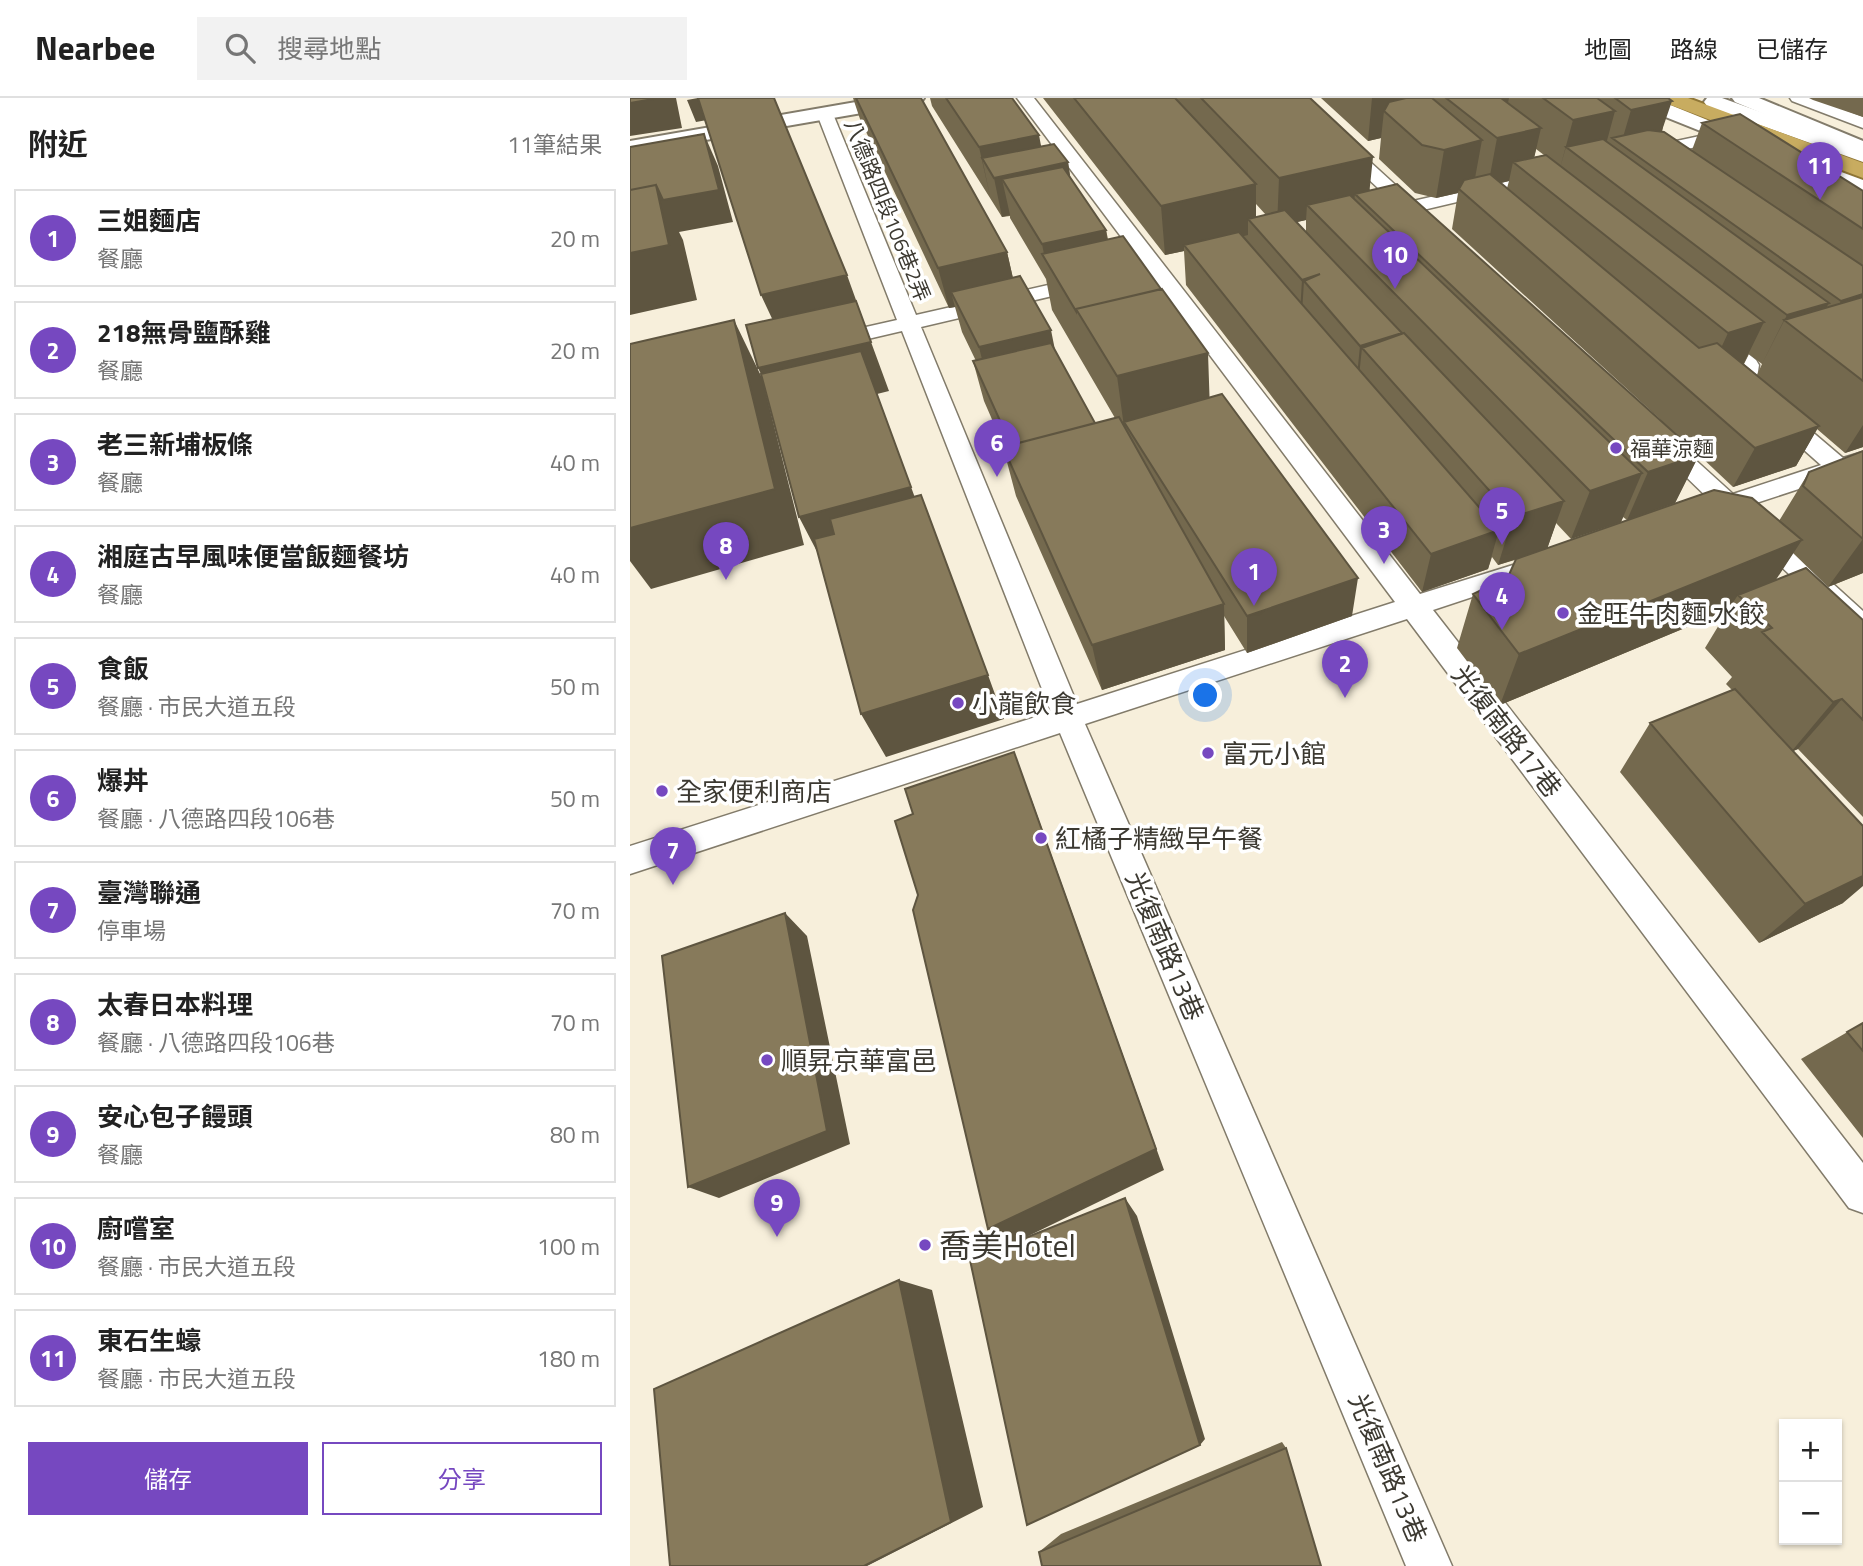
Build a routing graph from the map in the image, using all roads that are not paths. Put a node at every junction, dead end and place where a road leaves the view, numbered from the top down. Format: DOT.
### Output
graph roads {
  1 [pos="914,98"];
  2 [pos="1025,98"];
  3 [pos="1290,98"];
  4 [pos="1635,98"];
  5 [pos="1670,98"];
  6 [pos="1702,98"];
  7 [pos="1742,98"];
  8 [pos="1798,98"];
  9 [pos="825,114"];
  10 [pos="1863,123"];
  11 [pos="1728,135"];
  12 [pos="630,147"];
  13 [pos="1863,149"];
  14 [pos="1863,156"];
  15 [pos="1574,169"];
  16 [pos="1663,170"];
  17 [pos="1863,171"];
  18 [pos="1518,182"];
  19 [pos="1863,188"];
  20 [pos="1540,200"];
  21 [pos="1410,207"];
  22 [pos="1359,219"];
  23 [pos="1430,226"];
  24 [pos="1143,269"];
  25 [pos="1693,321"];
  26 [pos="909,324"];
  27 [pos="803,348"];
  28 [pos="1649,429"];
  29 [pos="1851,464"];
  30 [pos="1729,503"];
  31 [pos="1677,520"];
  32 [pos="1573,554"];
  33 [pos="1412,606"];
  34 [pos="1863,626"];
  35 [pos="1068,718"];
  36 [pos="630,860"];
  37 [pos="1863,1194"];
  38 [pos="1429,1566"];
  1 -- 9 [label="street"];
  2 -- 24 [label="lane, 光復南路17巷"];
  3 -- 21 [label="lane"];
  4 -- 11 [label="street"];
  5 -- 17 [label="highway"];
  6 -- 14 [label="street"];
  7 -- 13 [label="street"];
  8 -- 10 [label="lane"];
  9 -- 12 [label="street"];
  9 -- 26 [label="lane, 八德路四段106巷2弄"];
  11 -- 16 [label="lane"];
  11 -- 19 [label="street"];
  15 -- 18 [label="lane"];
  18 -- 20 [label="lane"];
  18 -- 21 [label="lane"];
  21 -- 22 [label="lane"];
  21 -- 23 [label="lane"];
  24 -- 26 [label="lane"];
  24 -- 33 [label="lane, 光復南路17巷"];
  25 -- 29 [label="lane"];
  26 -- 27 [label="lane"];
  26 -- 35 [label="lane, 光復南路13巷"];
  28 -- 30 [label="lane"];
  29 -- 30 [label="lane"];
  30 -- 31 [label="lane"];
  30 -- 34 [label="lane"];
  32 -- 33 [label="lane"];
  33 -- 35 [label="lane"];
  33 -- 37 [label="lane, 光復南路17巷"];
  35 -- 36 [label="lane"];
  35 -- 38 [label="lane, 光復南路13巷"];
}
